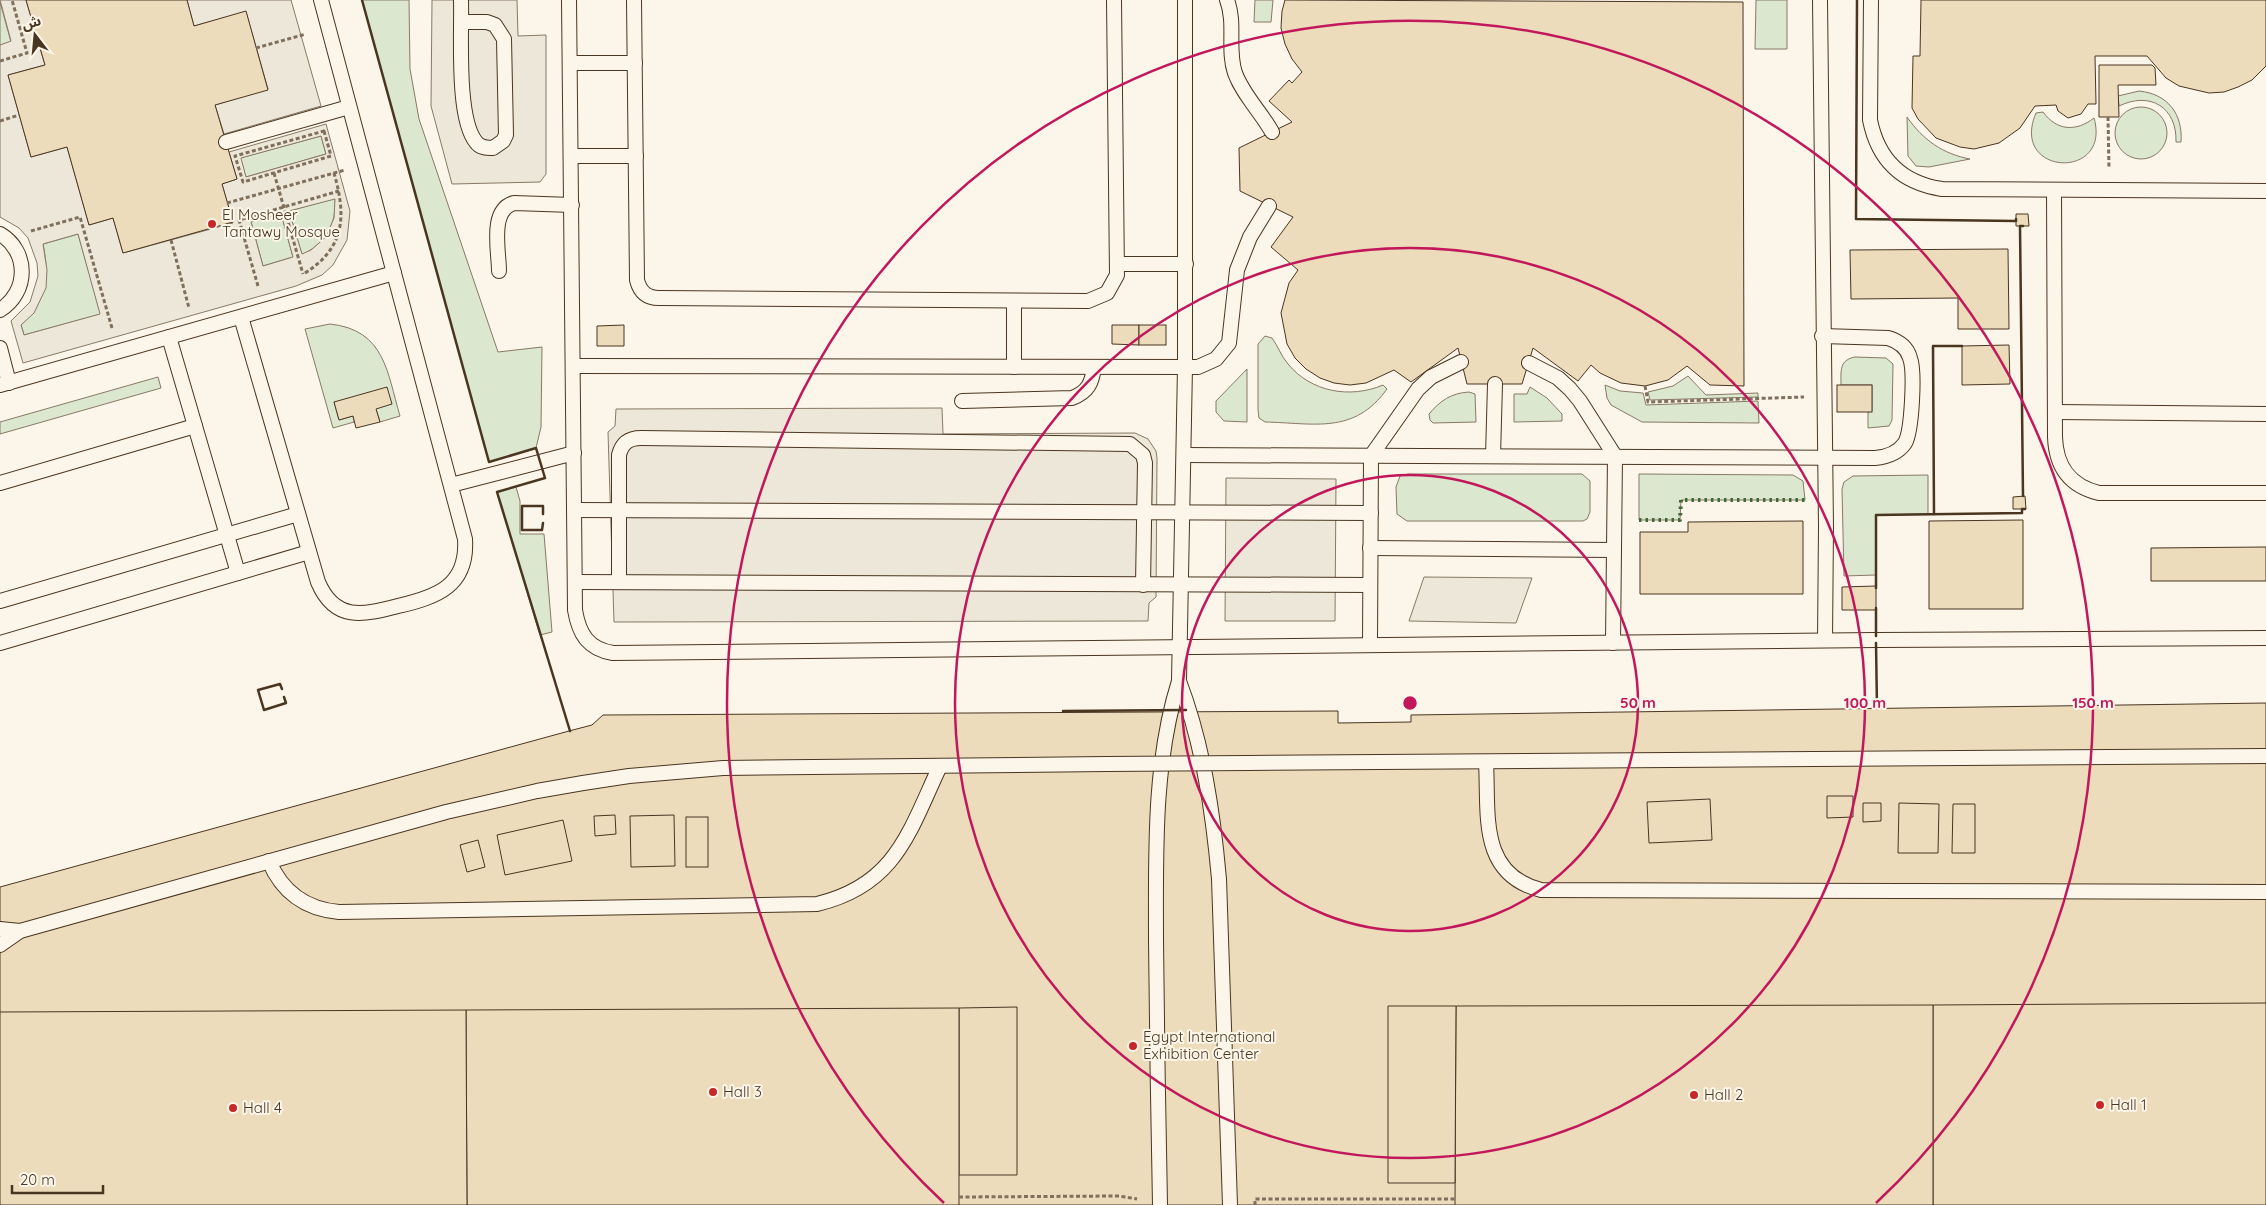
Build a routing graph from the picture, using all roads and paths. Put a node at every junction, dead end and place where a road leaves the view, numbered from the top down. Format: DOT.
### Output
graph roads {
  1 [pos="12,0"];
  2 [pos="321,0"];
  3 [pos="462,0"];
  4 [pos="570,0"];
  5 [pos="634,0"];
  6 [pos="1114,0"];
  7 [pos="1185,0"];
  8 [pos="1226,0"];
  9 [pos="1820,0"];
  10 [pos="1871,0"];
  11 [pos="462,22"];
  12 [pos="328,27"];
  13 [pos="256,48"];
  14 [pos="0,61"];
  15 [pos="570,63"];
  16 [pos="634,63"];
  17 [pos="349,107"];
  18 [pos="19,115"];
  19 [pos="2108,117"];
  20 [pos="0,121"];
  21 [pos="1272,132"];
  22 [pos="226,142"];
  23 [pos="571,156"];
  24 [pos="636,156"];
  25 [pos="364,164"];
  26 [pos="274,173"];
  27 [pos="334,173"];
  28 [pos="279,188"];
  29 [pos="2054,190"];
  30 [pos="2109,190"];
  31 [pos="339,191"];
  32 [pos="2266,191"];
  33 [pos="227,203"];
  34 [pos="572,205"];
  35 [pos="1269,206"];
  36 [pos="284,207"];
  37 [pos="30,231"];
  38 [pos="0,234"];
  39 [pos="171,240"];
  40 [pos="1118,264"];
  41 [pos="1186,264"];
  42 [pos="499,271"];
  43 [pos="394,273"];
  44 [pos="303,274"];
  45 [pos="298,276"];
  46 [pos="267,284"];
  47 [pos="1014,301"];
  48 [pos="0,310"];
  49 [pos="241,317"];
  50 [pos="112,328"];
  51 [pos="195,330"];
  52 [pos="1822,336"];
  53 [pos="169,337"];
  54 [pos="0,348"];
  55 [pos="1461,362"];
  56 [pos="1529,363"];
  57 [pos="573,366"];
  58 [pos="1014,367"];
  59 [pos="1094,367"];
  60 [pos="1185,367"];
  61 [pos="4,384"];
  62 [pos="1495,384"];
  63 [pos="1645,386"];
  64 [pos="1823,396"];
  65 [pos="962,401"];
  66 [pos="2055,412"];
  67 [pos="2266,414"];
  68 [pos="195,426"];
  69 [pos="574,453"];
  70 [pos="1184,455"];
  71 [pos="1371,456"];
  72 [pos="1493,456"];
  73 [pos="1615,456"];
  74 [pos="1823,458"];
  75 [pos="0,483"];
  76 [pos="451,485"];
  77 [pos="2266,493"];
  78 [pos="574,510"];
  79 [pos="619,510"];
  80 [pos="1144,512"];
  81 [pos="1182,513"];
  82 [pos="1371,513"];
  83 [pos="298,514"];
  84 [pos="227,535"];
  85 [pos="1370,548"];
  86 [pos="1614,550"];
  87 [pos="309,552"];
  88 [pos="238,572"];
  89 [pos="575,582"];
  90 [pos="619,582"];
  91 [pos="1143,584"];
  92 [pos="1181,584"];
  93 [pos="1370,586"];
  94 [pos="0,601"];
  95 [pos="2266,638"];
  96 [pos="1825,640"];
  97 [pos="0,643"];
  98 [pos="1613,643"];
  99 [pos="1370,645"];
  100 [pos="1180,647"];
  101 [pos="1179,681"];
  102 [pos="2266,756"];
  103 [pos="1486,762"];
  104 [pos="940,766"];
  105 [pos="268,861"];
  106 [pos="2266,892"];
  107 [pos="0,929"];
  108 [pos="20,931"];
  109 [pos="0,946"];
  110 [pos="959,1197"];
  111 [pos="1456,1199"];
  112 [pos="1137,1205"];
  113 [pos="1160,1205"];
  114 [pos="1230,1205"];
  115 [pos="1255,1205"];
  1 -- 14 [label="path"];
  2 -- 12 [label="lane"];
  3 -- 11 [label="lane"];
  4 -- 15 [label="lane"];
  5 -- 16 [label="lane"];
  6 -- 40 [label="lane"];
  7 -- 41 [label="lane"];
  8 -- 21 [label="lane"];
  9 -- 52 [label="lane"];
  10 -- 29 [label="lane"];
  11 -- 11 [label="lane"];
  12 -- 13 [label="path"];
  12 -- 17 [label="lane"];
  15 -- 16 [label="lane"];
  15 -- 23 [label="lane"];
  16 -- 24 [label="lane"];
  17 -- 22 [label="lane"];
  17 -- 25 [label="lane"];
  18 -- 20 [label="path"];
  19 -- 30 [label="path"];
  23 -- 24 [label="lane"];
  23 -- 34 [label="lane"];
  24 -- 47 [label="lane"];
  25 -- 27 [label="path"];
  25 -- 43 [label="lane"];
  26 -- 26 [label="path"];
  26 -- 28 [label="path"];
  27 -- 28 [label="path"];
  27 -- 31 [label="path"];
  28 -- 33 [label="path"];
  28 -- 36 [label="path"];
  29 -- 30 [label="lane"];
  29 -- 66 [label="lane"];
  30 -- 32 [label="lane"];
  31 -- 36 [label="path"];
  31 -- 44 [label="path"];
  34 -- 42 [label="lane"];
  34 -- 57 [label="lane"];
  35 -- 60 [label="lane"];
  36 -- 44 [label="path"];
  36 -- 46 [label="path"];
  37 -- 50 [label="path"];
  38 -- 48 [label="lane"];
  39 -- 51 [label="path"];
  40 -- 41 [label="lane"];
  40 -- 47 [label="lane"];
  41 -- 60 [label="lane"];
  43 -- 49 [label="lane"];
  43 -- 76 [label="lane"];
  44 -- 45 [label="path"];
  47 -- 58 [label="lane"];
  49 -- 51 [label="lane"];
  49 -- 83 [label="lane"];
  51 -- 53 [label="lane"];
  52 -- 64 [label="lane"];
  52 -- 74 [label="lane"];
  53 -- 61 [label="lane"];
  53 -- 68 [label="lane"];
  54 -- 61 [label="lane"];
  55 -- 71 [label="lane"];
  56 -- 73 [label="lane"];
  57 -- 58 [label="lane"];
  57 -- 69 [label="lane"];
  58 -- 59 [label="lane"];
  59 -- 60 [label="lane"];
  59 -- 65 [label="lane"];
  60 -- 70 [label="lane"];
  62 -- 72 [label="lane"];
  63 -- 64 [label="path"];
  64 -- 74 [label="lane"];
  66 -- 67 [label="lane"];
  66 -- 77 [label="lane"];
  68 -- 75 [label="lane"];
  68 -- 84 [label="lane"];
  69 -- 76 [label="lane"];
  69 -- 78 [label="lane"];
  70 -- 71 [label="lane"];
  70 -- 81 [label="lane"];
  71 -- 72 [label="lane"];
  71 -- 82 [label="lane"];
  72 -- 73 [label="lane"];
  73 -- 74 [label="lane"];
  73 -- 86 [label="lane"];
  74 -- 96 [label="lane"];
  76 -- 87 [label="lane"];
  78 -- 79 [label="lane"];
  78 -- 89 [label="lane"];
  79 -- 80 [label="lane"];
  79 -- 80 [label="lane"];
  79 -- 90 [label="lane"];
  80 -- 81 [label="lane"];
  80 -- 91 [label="lane"];
  81 -- 82 [label="lane"];
  81 -- 92 [label="lane"];
  82 -- 85 [label="lane"];
  83 -- 84 [label="lane"];
  83 -- 87 [label="lane"];
  84 -- 88 [label="lane"];
  84 -- 94 [label="lane"];
  85 -- 86 [label="lane"];
  85 -- 93 [label="lane"];
  86 -- 98 [label="lane"];
  87 -- 88 [label="lane"];
  88 -- 97 [label="lane"];
  89 -- 90 [label="lane"];
  89 -- 100 [label="lane"];
  90 -- 91 [label="lane"];
  91 -- 92 [label="lane"];
  92 -- 93 [label="lane"];
  92 -- 100 [label="lane"];
  93 -- 99 [label="lane"];
  95 -- 96 [label="lane"];
  96 -- 98 [label="lane"];
  98 -- 99 [label="lane"];
  99 -- 100 [label="lane"];
  100 -- 101 [label="lane"];
  101 -- 113 [label="lane"];
  101 -- 114 [label="lane"];
  102 -- 103 [label="lane"];
  103 -- 104 [label="lane, bridge"];
  103 -- 106 [label="lane"];
  104 -- 105 [label="lane"];
  104 -- 105 [label="lane"];
  105 -- 108 [label="lane"];
  107 -- 108 [label="lane"];
  108 -- 109 [label="lane"];
  110 -- 112 [label="path"];
  111 -- 115 [label="path"];
}
